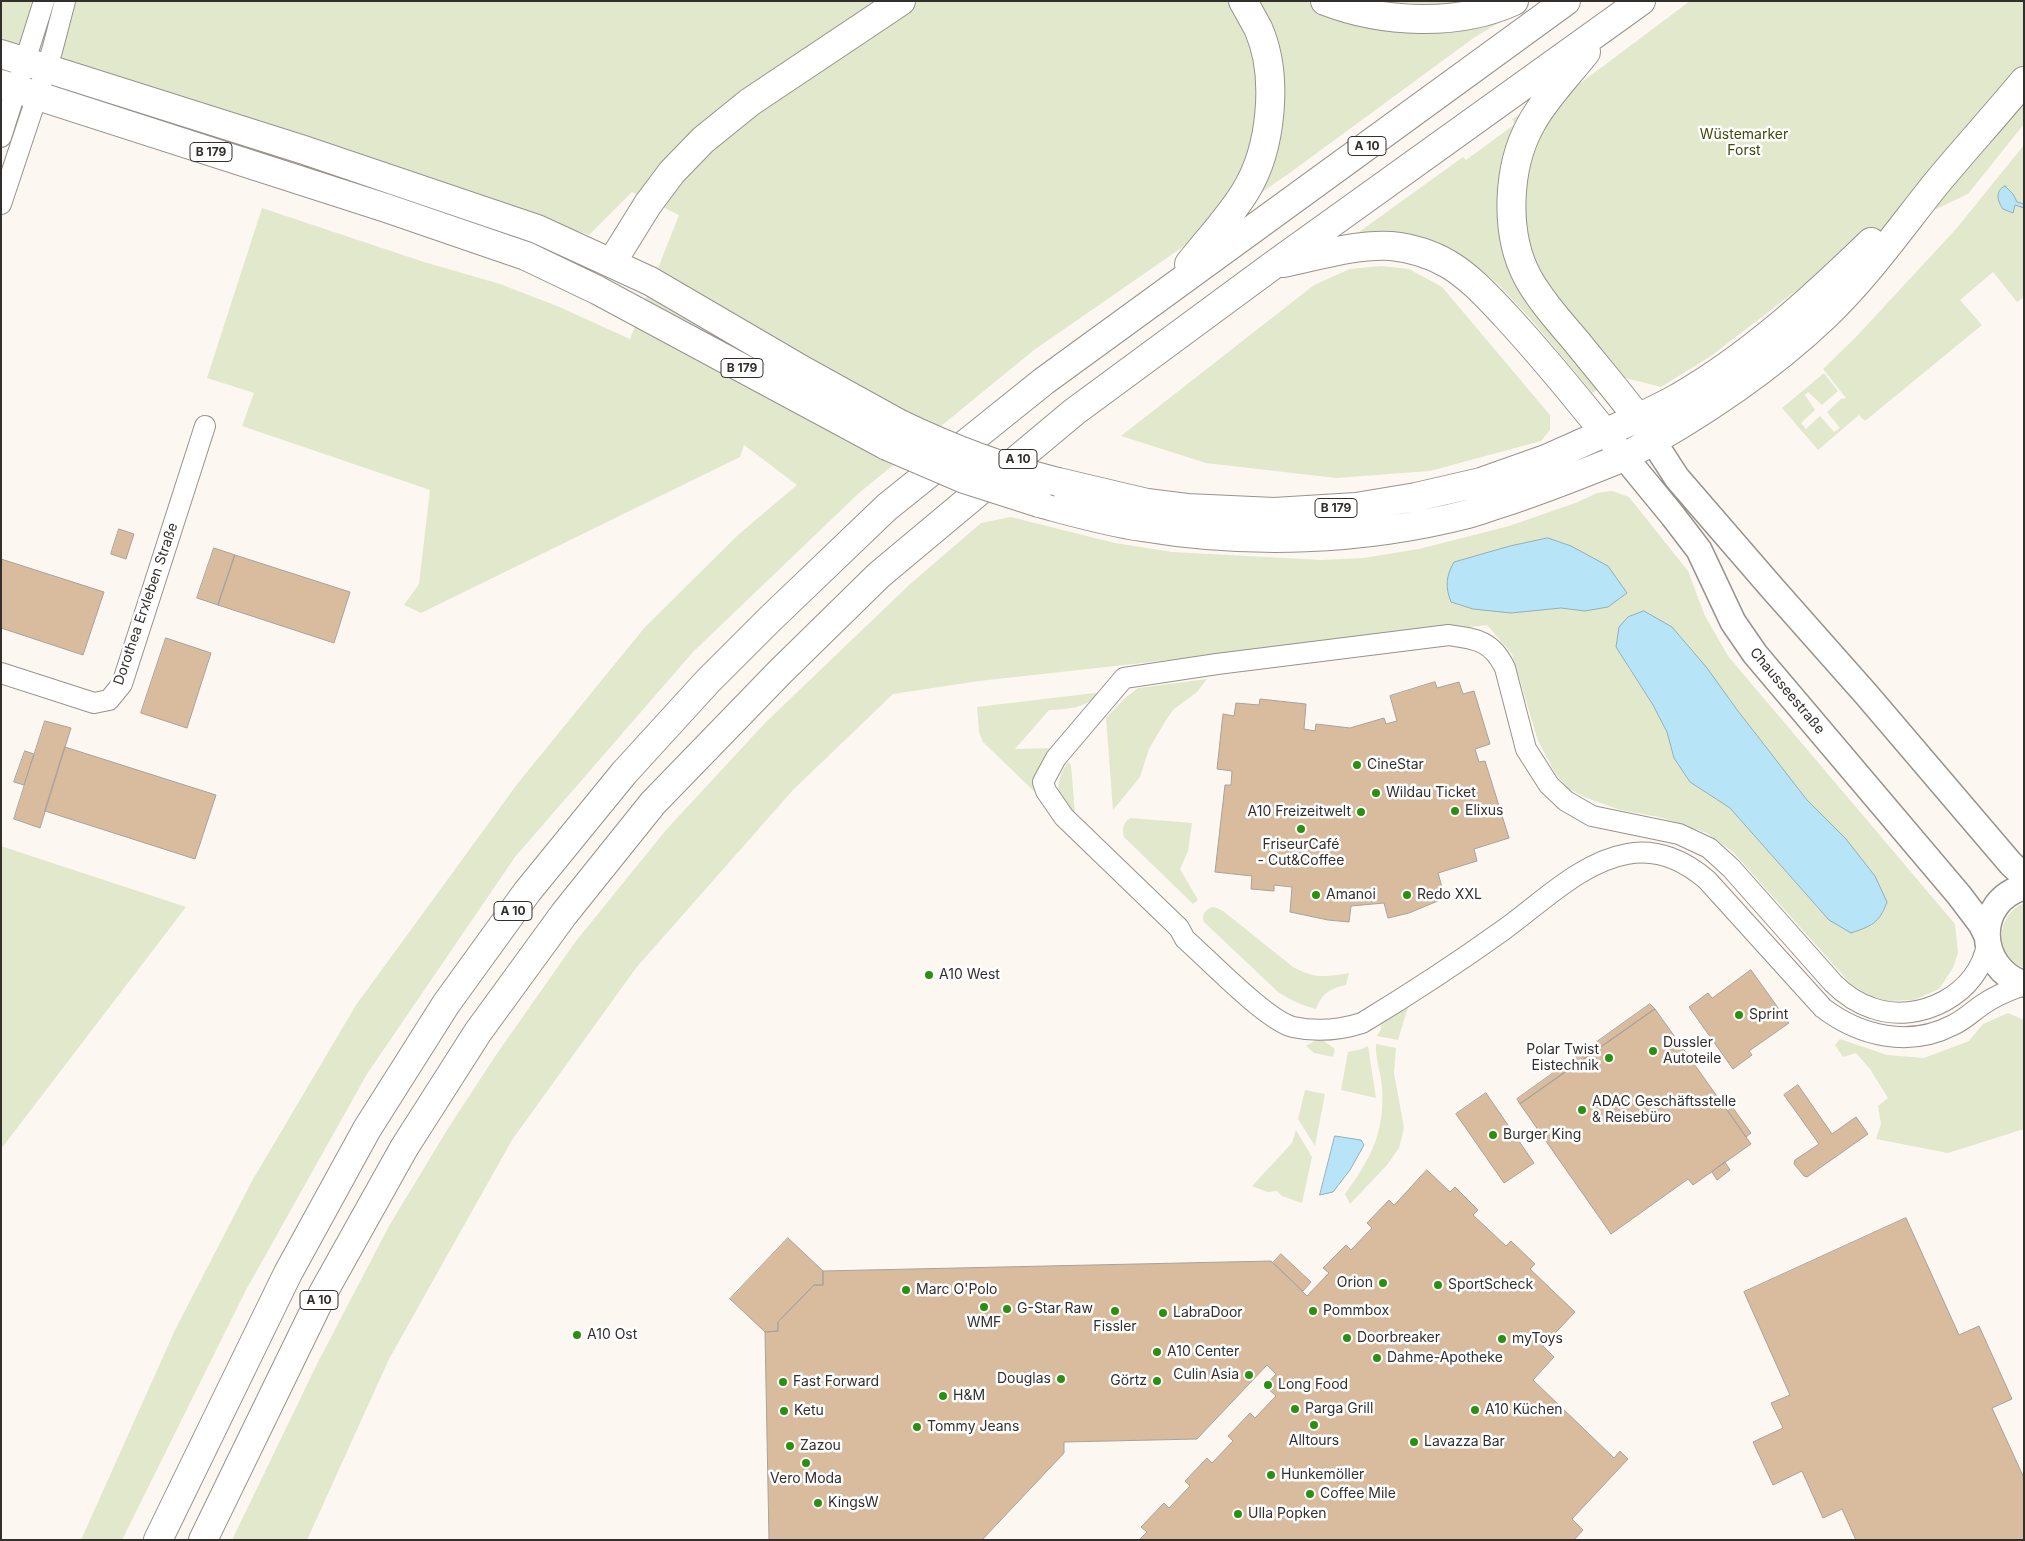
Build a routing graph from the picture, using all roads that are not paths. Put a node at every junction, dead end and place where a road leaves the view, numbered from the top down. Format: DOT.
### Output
graph roads {
  1 [pos="44,1"];
  2 [pos="65,1"];
  3 [pos="901,1"];
  4 [pos="1243,1"];
  5 [pos="1325,1"];
  6 [pos="1514,1"];
  7 [pos="1566,1"];
  8 [pos="1641,1"];
  9 [pos="1607,26"];
  10 [pos="24,61"];
  11 [pos="2024,82"];
  12 [pos="18,89"];
  13 [pos="1,137"];
  14 [pos="1935,186"];
  15 [pos="1,204"];
  16 [pos="612,262"];
  17 [pos="1272,266"];
  18 [pos="597,290"];
  19 [pos="1168,291"];
  20 [pos="1638,418"];
  21 [pos="205,426"];
  22 [pos="1605,433"];
  23 [pos="893,434"];
  24 [pos="1653,441"];
  25 [pos="1624,457"];
  26 [pos="1,673"];
  27 [pos="2024,876"];
  28 [pos="2024,887"];
  29 [pos="1987,939"];
  30 [pos="2024,984"];
  31 [pos="158,1540"];
  32 [pos="203,1540"];
  1 -- 10 [label="street"];
  2 -- 10 [label="street"];
  3 -- 16 [label="main road"];
  4 -- 19 [label="main road"];
  5 -- 6 [label="main road"];
  7 -- 19 [label="main road, A 10"];
  8 -- 9 [label="main road, A 10"];
  9 -- 17 [label="main road, A 10"];
  9 -- 20 [label="main road"];
  10 -- 12 [label="street"];
  10 -- 16 [label="main road, B 179"];
  11 -- 14 [label="main road"];
  12 -- 13 [label="street"];
  12 -- 15 [label="street"];
  12 -- 18 [label="main road, B 179"];
  14 -- 20 [label="main road"];
  14 -- 24 [label="main road"];
  16 -- 18 [label="main road"];
  16 -- 23 [label="main road, B 179"];
  17 -- 22 [label="main road"];
  17 -- 32 [label="main road, A 10"];
  18 -- 23 [label="main road, B 179"];
  19 -- 31 [label="main road, A 10"];
  20 -- 22 [label="main road, B 179"];
  20 -- 24 [label="street"];
  21 -- 26 [label="street, Dorothea Erxleben Straße"];
  22 -- 23 [label="main road, B 179, bridge"];
  22 -- 25 [label="street, Chausseestraße"];
  23 -- 25 [label="main road, B 179, bridge"];
  24 -- 25 [label="main road"];
  24 -- 27 [label="street"];
  25 -- 29 [label="street, Chausseestraße"];
  28 -- 29 [label="street"];
  29 -- 30 [label="street, Chausseestraße"];
  29 -- 30 [label="street"];
}
